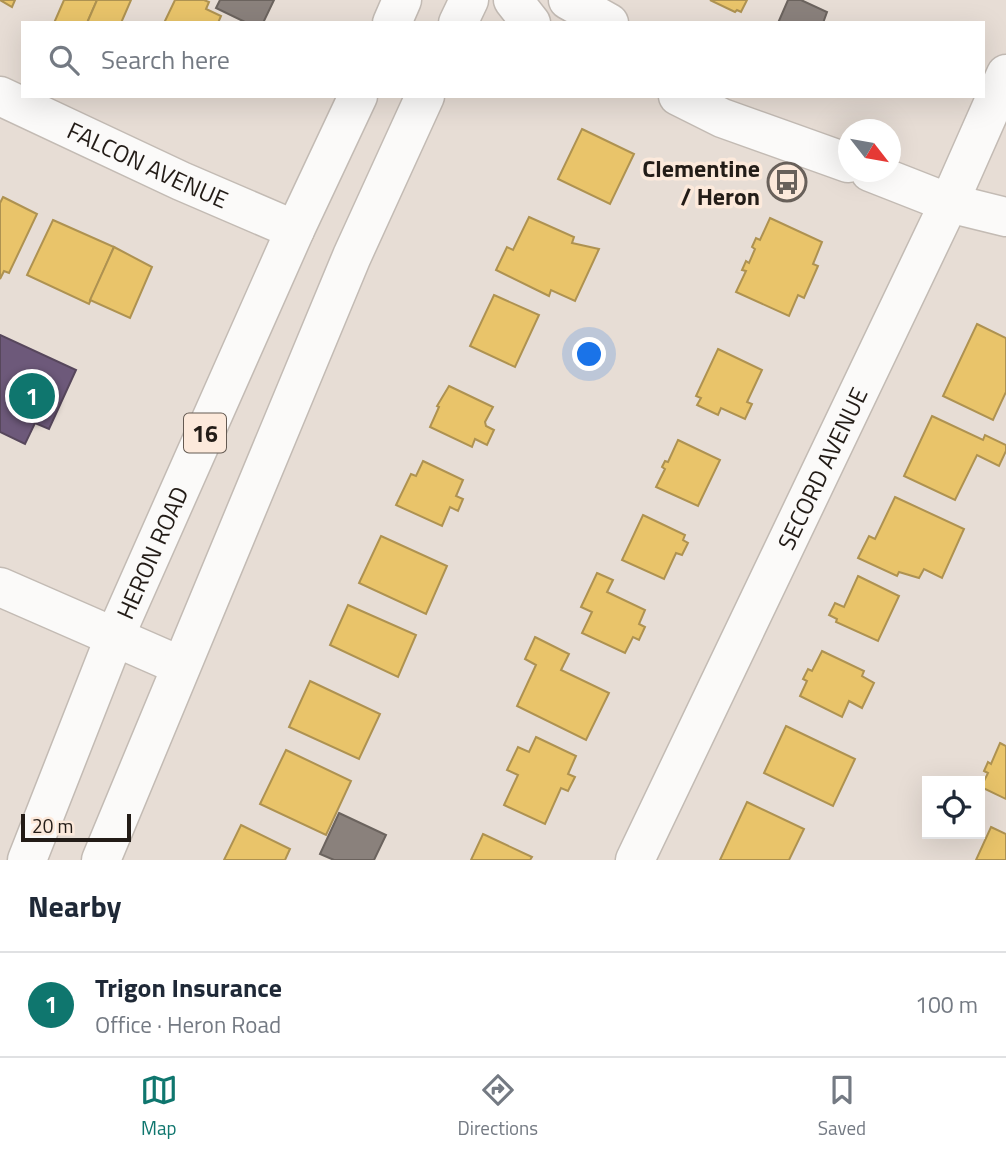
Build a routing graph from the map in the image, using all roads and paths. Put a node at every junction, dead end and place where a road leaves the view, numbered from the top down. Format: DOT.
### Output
graph roads {
  1 [pos="402,0"];
  2 [pos="469,0"];
  3 [pos="513,0"];
  4 [pos="568,0"];
  5 [pos="393,21"];
  6 [pos="459,21"];
  7 [pos="529,21"];
  8 [pos="606,21"];
  9 [pos="1006,74"];
  10 [pos="0,96"];
  11 [pos="357,98"];
  12 [pos="424,98"];
  13 [pos="682,98"];
  14 [pos="745,98"];
  15 [pos="838,155"];
  16 [pos="838,159"];
  17 [pos="897,182"];
  18 [pos="949,203"];
  19 [pos="1006,217"];
  20 [pos="295,230"];
  21 [pos="0,587"];
  22 [pos="115,636"];
  23 [pos="181,666"];
  24 [pos="27,860"];
  25 [pos="101,860"];
  26 [pos="635,860"];
  1 -- 5 [label="street"];
  2 -- 6 [label="street"];
  3 -- 7 [label="street"];
  4 -- 8 [label="street"];
  9 -- 18 [label="street, SECORD AVENUE"];
  10 -- 20 [label="street, FALCON AVENUE"];
  11 -- 20 [label="street, HERON ROAD / 16"];
  12 -- 23 [label="street"];
  13 -- 16 [label="street"];
  14 -- 15 [label="street"];
  17 -- 18 [label="street"];
  18 -- 19 [label="street"];
  18 -- 26 [label="street, SECORD AVENUE"];
  20 -- 22 [label="street, HERON ROAD / 16"];
  21 -- 22 [label="street"];
  22 -- 23 [label="street"];
  22 -- 24 [label="street, HERON ROAD / 16"];
  23 -- 25 [label="street"];
}
